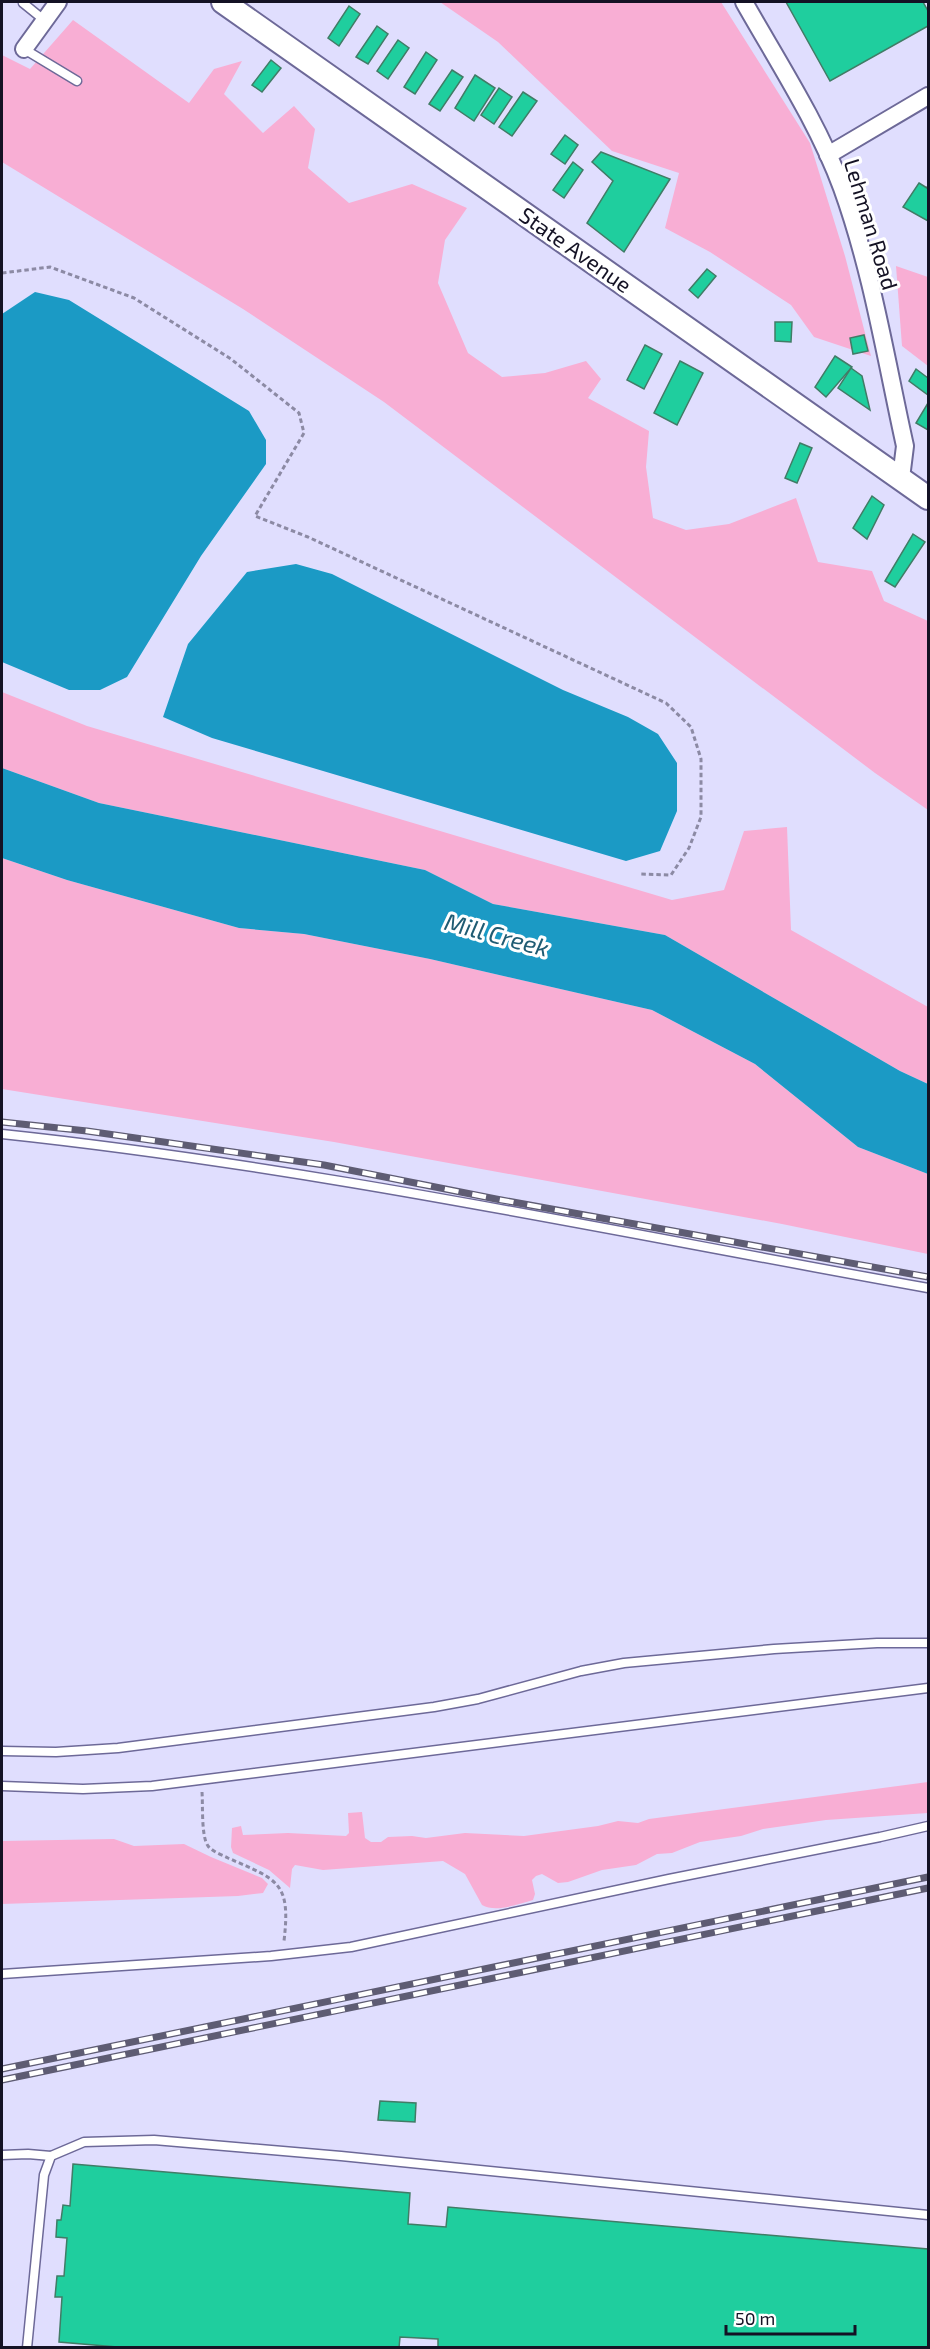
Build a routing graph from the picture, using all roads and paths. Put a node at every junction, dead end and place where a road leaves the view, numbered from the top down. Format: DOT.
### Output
graph roads {
  1 [pos="24,2"];
  2 [pos="57,2"];
  3 [pos="223,2"];
  4 [pos="744,2"];
  5 [pos="44,20"];
  6 [pos="24,49"];
  7 [pos="77,81"];
  8 [pos="928,96"];
  9 [pos="828,155"];
  10 [pos="2,273"];
  11 [pos="901,478"];
  12 [pos="928,498"];
  13 [pos="640,874"];
  14 [pos="2,1134"];
  15 [pos="928,1288"];
  16 [pos="928,1643"];
  17 [pos="928,1688"];
  18 [pos="2,1751"];
  19 [pos="201,1780"];
  20 [pos="2,1786"];
  21 [pos="928,1826"];
  22 [pos="282,1955"];
  23 [pos="2,1974"];
  24 [pos="2,2155"];
  25 [pos="51,2156"];
  26 [pos="928,2215"];
  27 [pos="29,2347"];
  1 -- 5 [label="lane"];
  2 -- 5 [label="street"];
  3 -- 11 [label="main road, State Avenue"];
  4 -- 9 [label="street, Lehman Road"];
  5 -- 6 [label="street"];
  6 -- 7 [label="lane"];
  8 -- 9 [label="street"];
  9 -- 11 [label="street, Lehman Road"];
  10 -- 13 [label="path"];
  11 -- 12 [label="main road, State Avenue"];
  14 -- 15 [label="lane"];
  16 -- 18 [label="lane"];
  17 -- 19 [label="lane"];
  19 -- 20 [label="lane"];
  19 -- 22 [label="path"];
  21 -- 22 [label="lane"];
  22 -- 23 [label="lane"];
  24 -- 25 [label="lane"];
  25 -- 26 [label="lane"];
  25 -- 27 [label="lane"];
}
